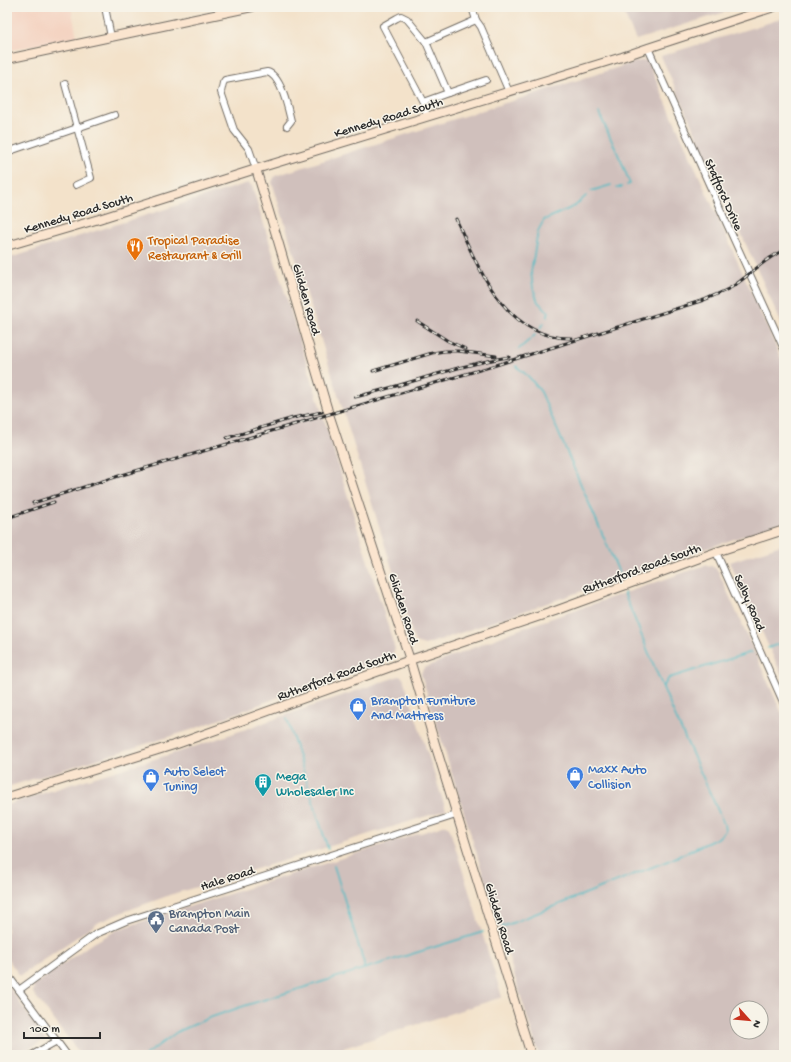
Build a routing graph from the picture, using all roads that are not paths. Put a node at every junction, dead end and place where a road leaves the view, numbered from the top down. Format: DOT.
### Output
graph roads {
  1 [pos="105,7"];
  2 [pos="252,7"];
  3 [pos="472,7"];
  4 [pos="771,8"];
  5 [pos="476,20"];
  6 [pos="111,37"];
  7 [pos="426,42"];
  8 [pos="648,48"];
  9 [pos="7,59"];
  10 [pos="486,80"];
  11 [pos="65,84"];
  12 [pos="510,92"];
  13 [pos="448,93"];
  14 [pos="423,102"];
  15 [pos="115,115"];
  16 [pos="427,116"];
  17 [pos="287,126"];
  18 [pos="77,128"];
  19 [pos="7,152"];
  20 [pos="256,168"];
  21 [pos="76,184"];
  22 [pos="7,246"];
  23 [pos="784,349"];
  24 [pos="784,530"];
  25 [pos="716,552"];
  26 [pos="410,660"];
  27 [pos="784,704"];
  28 [pos="7,797"];
  29 [pos="456,815"];
  30 [pos="7,974"];
  31 [pos="20,990"];
  32 [pos="57,1041"];
  33 [pos="32,1055"];
  34 [pos="67,1055"];
  35 [pos="531,1055"];
  1 -- 6 [label="street"];
  2 -- 6 [label="street"];
  3 -- 5 [label="street"];
  4 -- 8 [label="street, Kennedy Road South"];
  5 -- 7 [label="street"];
  5 -- 12 [label="street"];
  6 -- 9 [label="street"];
  7 -- 13 [label="street"];
  7 -- 14 [label="street"];
  8 -- 12 [label="street, Kennedy Road South"];
  8 -- 23 [label="street, Stafford Drive"];
  10 -- 13 [label="street"];
  11 -- 18 [label="street"];
  12 -- 16 [label="street, Kennedy Road South"];
  13 -- 14 [label="street"];
  14 -- 16 [label="street"];
  15 -- 18 [label="street"];
  16 -- 20 [label="street, Kennedy Road South"];
  17 -- 20 [label="street"];
  18 -- 19 [label="street"];
  18 -- 21 [label="street"];
  20 -- 22 [label="street, Kennedy Road South"];
  20 -- 26 [label="street, Glidden Road"];
  24 -- 25 [label="street, Rutherford Road South"];
  25 -- 26 [label="street, Rutherford Road South"];
  25 -- 27 [label="street, Selby Road"];
  26 -- 28 [label="street, Rutherford Road South"];
  26 -- 29 [label="street, Glidden Road"];
  29 -- 31 [label="street, Hale Road"];
  29 -- 35 [label="street, Glidden Road"];
  30 -- 31 [label="street"];
  31 -- 32 [label="street"];
  32 -- 33 [label="street"];
  32 -- 34 [label="street"];
}
